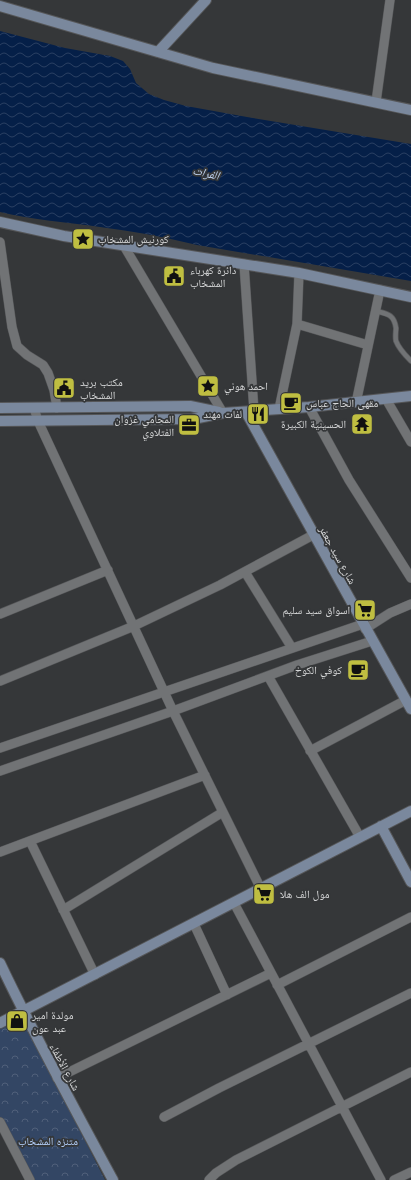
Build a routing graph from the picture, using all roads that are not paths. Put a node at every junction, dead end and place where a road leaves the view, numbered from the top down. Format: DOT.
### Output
graph roads {
  1 [pos="206,0"];
  2 [pos="390,0"];
  3 [pos="0,6"];
  4 [pos="158,52"];
  5 [pos="376,102"];
  6 [pos="411,110"];
  7 [pos="0,222"];
  8 [pos="0,242"];
  9 [pos="124,246"];
  10 [pos="244,264"];
  11 [pos="299,273"];
  12 [pos="380,290"];
  13 [pos="411,297"];
  14 [pos="376,311"];
  15 [pos="297,324"];
  16 [pos="368,345"];
  17 [pos="411,361"];
  18 [pos="411,396"];
  19 [pos="386,399"];
  20 [pos="356,403"];
  21 [pos="309,407"];
  22 [pos="0,408"];
  23 [pos="34,408"];
  24 [pos="57,408"];
  25 [pos="279,410"];
  26 [pos="250,411"];
  27 [pos="223,413"];
  28 [pos="38,420"];
  29 [pos="0,421"];
  30 [pos="411,442"];
  31 [pos="313,535"];
  32 [pos="108,570"];
  33 [pos="245,572"];
  34 [pos="411,578"];
  35 [pos="411,604"];
  36 [pos="0,614"];
  37 [pos="134,626"];
  38 [pos="364,626"];
  39 [pos="372,641"];
  40 [pos="292,648"];
  41 [pos="268,676"];
  42 [pos="0,681"];
  43 [pos="165,692"];
  44 [pos="406,700"];
  45 [pos="411,709"];
  46 [pos="173,711"];
  47 [pos="0,748"];
  48 [pos="310,751"];
  49 [pos="0,770"];
  50 [pos="205,775"];
  51 [pos="411,811"];
  52 [pos="223,812"];
  53 [pos="381,826"];
  54 [pos="360,837"];
  55 [pos="30,841"];
  56 [pos="0,852"];
  57 [pos="411,882"];
  58 [pos="262,889"];
  59 [pos="234,903"];
  60 [pos="63,910"];
  61 [pos="411,917"];
  62 [pos="194,924"];
  63 [pos="0,963"];
  64 [pos="271,973"];
  65 [pos="95,975"];
  66 [pos="277,985"];
  67 [pos="411,993"];
  68 [pos="227,995"];
  69 [pos="23,1011"];
  70 [pos="0,1023"];
  71 [pos="308,1044"];
  72 [pos="411,1072"];
  73 [pos="57,1078"];
  74 [pos="342,1107"];
  75 [pos="164,1117"];
  76 [pos="0,1122"];
  77 [pos="411,1172"];
  78 [pos="30,1180"];
  79 [pos="114,1180"];
  80 [pos="208,1180"];
  81 [pos="381,1180"];
  82 [pos="394,1180"];
  1 -- 4 [label="street"];
  2 -- 5 [label="street"];
  3 -- 4 [label="street"];
  4 -- 5 [label="street"];
  5 -- 6 [label="street"];
  7 -- 9 [label="street"];
  8 -- 24 [label="street"];
  9 -- 10 [label="street"];
  9 -- 27 [label="street"];
  10 -- 11 [label="street"];
  10 -- 26 [label="street"];
  11 -- 12 [label="street"];
  11 -- 15 [label="street"];
  12 -- 13 [label="street"];
  12 -- 14 [label="street"];
  14 -- 16 [label="street"];
  14 -- 17 [label="lane"];
  15 -- 16 [label="street"];
  15 -- 25 [label="street"];
  16 -- 20 [label="street"];
  18 -- 19 [label="street"];
  19 -- 20 [label="street"];
  19 -- 30 [label="street"];
  20 -- 21 [label="street"];
  21 -- 25 [label="street"];
  21 -- 34 [label="street"];
  22 -- 23 [label="street"];
  23 -- 24 [label="street"];
  23 -- 28 [label="street"];
  24 -- 27 [label="street"];
  25 -- 26 [label="street"];
  26 -- 27 [label="street"];
  26 -- 31 [label="street, شارع سيد جعفر"];
  27 -- 28 [label="street"];
  28 -- 29 [label="street"];
  28 -- 32 [label="street"];
  31 -- 33 [label="street"];
  31 -- 38 [label="street, شارع سيد جعفر"];
  32 -- 36 [label="street"];
  32 -- 37 [label="street"];
  33 -- 37 [label="street"];
  33 -- 40 [label="street"];
  35 -- 38 [label="street"];
  37 -- 42 [label="street"];
  37 -- 43 [label="street"];
  38 -- 39 [label="street, شارع سيد جعفر"];
  38 -- 40 [label="street"];
  39 -- 41 [label="street"];
  39 -- 44 [label="street, شارع سيد جعفر"];
  40 -- 43 [label="street"];
  41 -- 46 [label="street"];
  41 -- 48 [label="street"];
  43 -- 46 [label="street"];
  43 -- 47 [label="street"];
  44 -- 45 [label="street, شارع سيد جعفر"];
  44 -- 48 [label="street"];
  46 -- 49 [label="street"];
  46 -- 50 [label="street"];
  48 -- 54 [label="street"];
  50 -- 52 [label="street"];
  50 -- 55 [label="street"];
  51 -- 53 [label="street"];
  52 -- 58 [label="street"];
  52 -- 60 [label="street"];
  53 -- 54 [label="street"];
  53 -- 57 [label="street"];
  54 -- 58 [label="street"];
  55 -- 56 [label="street"];
  55 -- 60 [label="street"];
  58 -- 59 [label="street"];
  59 -- 62 [label="street"];
  59 -- 64 [label="street"];
  60 -- 65 [label="street"];
  61 -- 66 [label="street"];
  62 -- 65 [label="street"];
  62 -- 68 [label="street"];
  63 -- 69 [label="street, شارع الأطفاء"];
  64 -- 66 [label="street"];
  64 -- 68 [label="street"];
  65 -- 69 [label="street"];
  66 -- 71 [label="street"];
  67 -- 71 [label="street"];
  68 -- 73 [label="street"];
  69 -- 70 [label="street"];
  69 -- 73 [label="street, شارع الأطفاء"];
  71 -- 74 [label="street"];
  71 -- 75 [label="street"];
  72 -- 74 [label="street"];
  73 -- 79 [label="street, شارع الأطفاء"];
  74 -- 80 [label="street"];
  74 -- 81 [label="street"];
  76 -- 78 [label="street"];
  77 -- 82 [label="street"];
}
